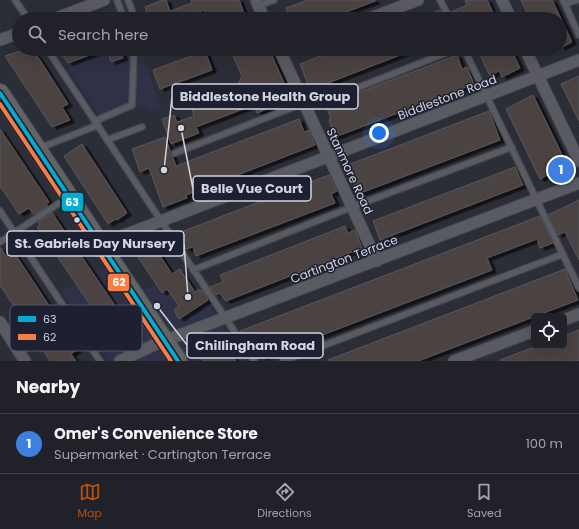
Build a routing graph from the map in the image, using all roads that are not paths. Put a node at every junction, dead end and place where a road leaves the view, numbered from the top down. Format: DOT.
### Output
graph roads {
  1 [pos="15,0"];
  2 [pos="104,0"];
  3 [pos="117,0"];
  4 [pos="128,0"];
  5 [pos="274,0"];
  6 [pos="418,0"];
  7 [pos="440,0"];
  8 [pos="502,0"];
  9 [pos="576,0"];
  10 [pos="564,2"];
  11 [pos="257,3"];
  12 [pos="23,12"];
  13 [pos="72,12"];
  14 [pos="121,12"];
  15 [pos="132,12"];
  16 [pos="386,12"];
  17 [pos="446,12"];
  18 [pos="508,12"];
  19 [pos="579,34"];
  20 [pos="12,36"];
  21 [pos="0,40"];
  22 [pos="53,56"];
  23 [pos="134,56"];
  24 [pos="285,56"];
  25 [pos="437,56"];
  26 [pos="468,56"];
  27 [pos="528,56"];
  28 [pos="579,60"];
  29 [pos="538,76"];
  30 [pos="0,93"];
  31 [pos="487,95"];
  32 [pos="305,105"];
  33 [pos="96,123"];
  34 [pos="142,127"];
  35 [pos="107,140"];
  36 [pos="512,147"];
  37 [pos="37,149"];
  38 [pos="174,153"];
  39 [pos="329,157"];
  40 [pos="579,161"];
  41 [pos="579,183"];
  42 [pos="69,197"];
  43 [pos="537,199"];
  44 [pos="352,207"];
  45 [pos="0,210"];
  46 [pos="161,221"];
  47 [pos="15,233"];
  48 [pos="0,242"];
  49 [pos="101,246"];
  50 [pos="563,254"];
  51 [pos="377,260"];
  52 [pos="193,270"];
  53 [pos="579,288"];
  54 [pos="63,305"];
  55 [pos="141,305"];
  56 [pos="142,307"];
  57 [pos="579,314"];
  58 [pos="225,318"];
  59 [pos="567,319"];
  60 [pos="0,322"];
  61 [pos="531,332"];
  62 [pos="10,338"];
  63 [pos="165,341"];
  64 [pos="19,351"];
  65 [pos="93,351"];
  66 [pos="25,361"];
  67 [pos="100,361"];
  68 [pos="120,361"];
  69 [pos="178,361"];
  70 [pos="254,361"];
  71 [pos="283,361"];
  72 [pos="454,361"];
  1 -- 12 [label="lane"];
  2 -- 13 [label="street"];
  3 -- 14 [label="lane"];
  4 -- 15 [label="lane"];
  5 -- 11 [label="lane"];
  6 -- 16 [label="street"];
  7 -- 17 [label="lane"];
  8 -- 18 [label="street"];
  9 -- 10 [label="lane"];
  10 -- 19 [label="lane"];
  20 -- 21 [label="street"];
  22 -- 33 [label="lane"];
  23 -- 33 [label="lane"];
  24 -- 32 [label="street, Stanmore Road"];
  25 -- 32 [label="lane"];
  26 -- 31 [label="lane"];
  27 -- 29 [label="street"];
  28 -- 29 [label="street, Biddlestone Road"];
  29 -- 31 [label="street, Biddlestone Road"];
  29 -- 40 [label="street"];
  30 -- 37 [label="main road"];
  31 -- 36 [label="lane"];
  31 -- 39 [label="street, Biddlestone Road"];
  32 -- 38 [label="lane"];
  32 -- 39 [label="street, Stanmore Road"];
  33 -- 35 [label="lane"];
  33 -- 37 [label="lane"];
  34 -- 35 [label="lane"];
  35 -- 46 [label="lane"];
  36 -- 43 [label="lane"];
  36 -- 44 [label="lane"];
  37 -- 42 [label="main road"];
  39 -- 44 [label="street, Stanmore Road"];
  39 -- 46 [label="street, Biddlestone Road"];
  41 -- 43 [label="street, Cartington Terrace"];
  42 -- 47 [label="lane"];
  42 -- 49 [label="main road"];
  43 -- 50 [label="lane"];
  43 -- 51 [label="street, Cartington Terrace"];
  44 -- 51 [label="street, Stanmore Road"];
  44 -- 52 [label="lane"];
  45 -- 47 [label="lane"];
  46 -- 49 [label="street, Biddlestone Road"];
  46 -- 52 [label="lane"];
  47 -- 48 [label="lane"];
  47 -- 54 [label="lane"];
  49 -- 55 [label="main road"];
  50 -- 53 [label="lane"];
  50 -- 71 [label="lane"];
  51 -- 58 [label="street, Cartington Terrace"];
  52 -- 58 [label="lane"];
  56 -- 63 [label="main road"];
  57 -- 59 [label="street"];
  58 -- 63 [label="street, Cartington Terrace"];
  58 -- 70 [label="lane"];
  60 -- 62 [label="street"];
  61 -- 72 [label="street"];
  63 -- 68 [label="street, Cartington Terrace"];
  63 -- 69 [label="main road"];
  64 -- 66 [label="street"];
  65 -- 67 [label="lane"];
}
